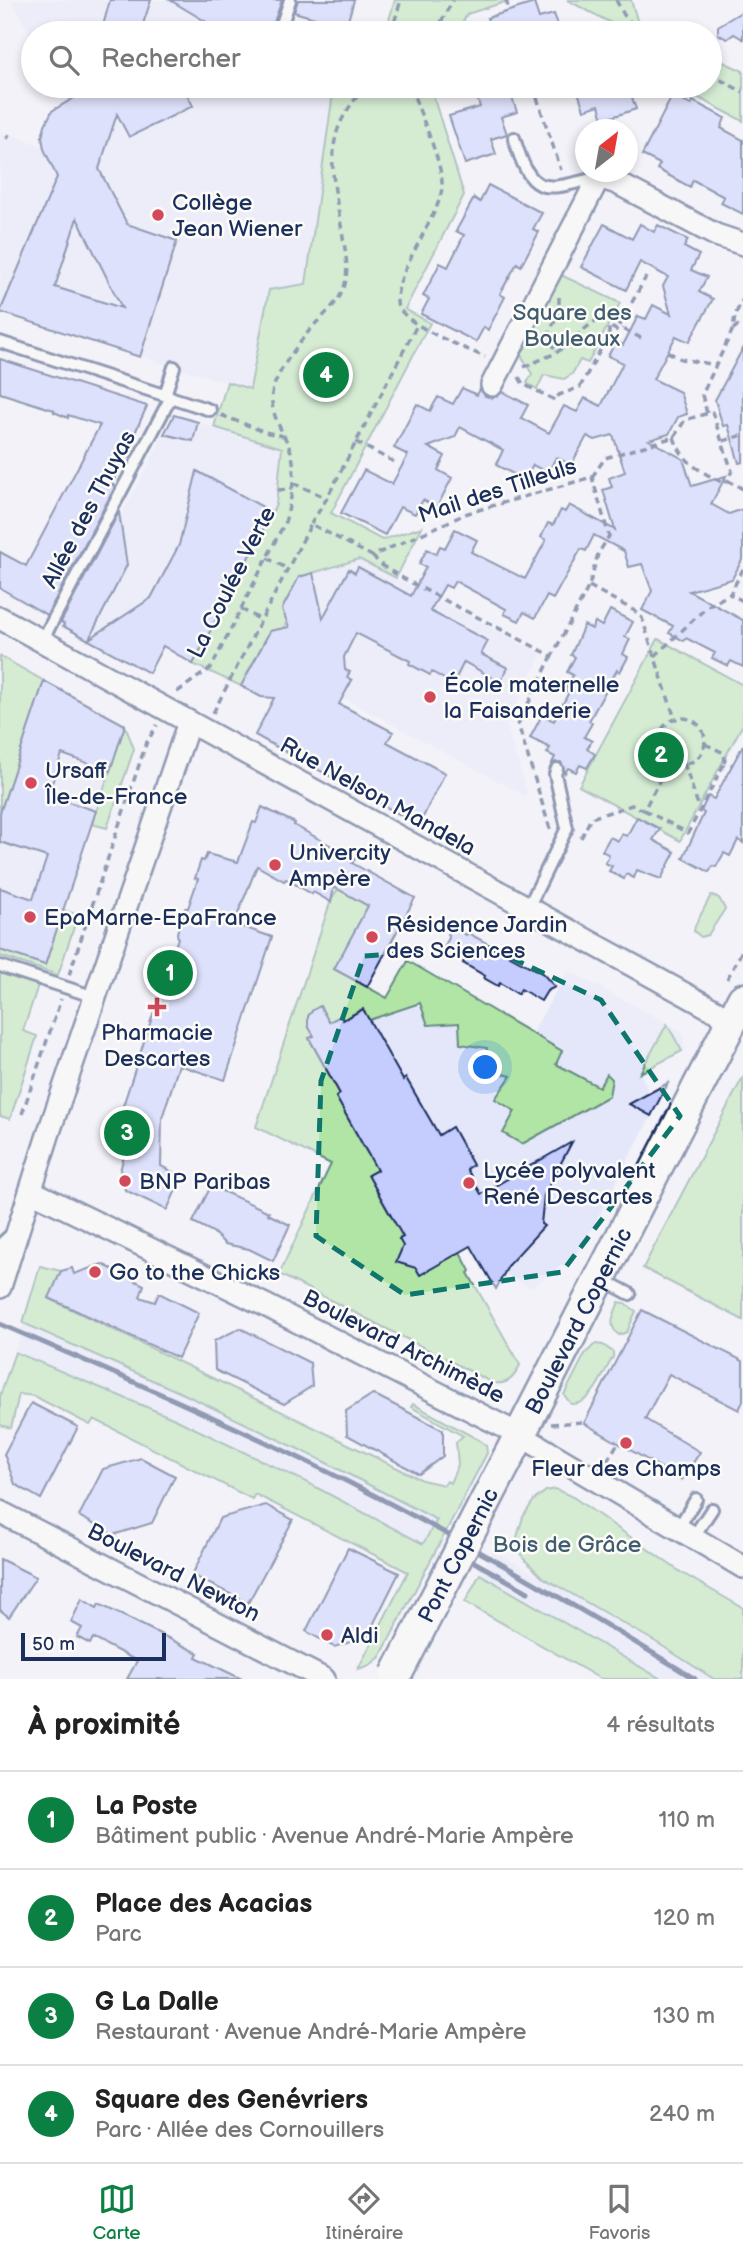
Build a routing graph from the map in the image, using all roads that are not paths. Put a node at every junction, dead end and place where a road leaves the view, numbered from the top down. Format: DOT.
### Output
graph roads {
  1 [pos="289,0"];
  2 [pos="283,21"];
  3 [pos="514,138"];
  4 [pos="577,182"];
  5 [pos="596,182"];
  6 [pos="615,182"];
  7 [pos="743,243"];
  8 [pos="0,342"];
  9 [pos="174,367"];
  10 [pos="492,385"];
  11 [pos="168,396"];
  12 [pos="210,410"];
  13 [pos="0,618"];
  14 [pos="42,641"];
  15 [pos="196,726"];
  16 [pos="557,769"];
  17 [pos="528,908"];
  18 [pos="0,966"];
  19 [pos="95,997"];
  20 [pos="737,1010"];
  21 [pos="31,1191"];
  22 [pos="19,1228"];
  23 [pos="0,1249"];
  24 [pos="600,1279"];
  25 [pos="1,1284"];
  26 [pos="631,1294"];
  27 [pos="514,1445"];
  28 [pos="696,1499"];
  29 [pos="712,1508"];
  30 [pos="0,1512"];
  31 [pos="686,1532"];
  32 [pos="743,1567"];
  33 [pos="395,1677"];
  34 [pos="324,1679"];
  1 -- 2 [label="lane"];
  3 -- 4 [label="lane"];
  5 -- 10 [label="street"];
  6 -- 7 [label="street"];
  8 -- 11 [label="lane"];
  9 -- 11 [label="lane, Allée des Thuyas"];
  11 -- 12 [label="lane"];
  11 -- 14 [label="lane, Allée des Thuyas"];
  13 -- 14 [label="street, Rue Nelson Mandela"];
  14 -- 15 [label="street, Rue Nelson Mandela"];
  15 -- 17 [label="street, Rue Nelson Mandela"];
  15 -- 19 [label="street"];
  16 -- 17 [label="lane"];
  17 -- 20 [label="street, Rue Nelson Mandela"];
  18 -- 19 [label="lane"];
  19 -- 21 [label="street"];
  20 -- 24 [label="street, Boulevard Copernic"];
  21 -- 22 [label="street"];
  21 -- 27 [label="street, Boulevard Archimède"];
  22 -- 23 [label="lane"];
  22 -- 25 [label="street"];
  24 -- 26 [label="lane"];
  24 -- 27 [label="street, Boulevard Copernic"];
  27 -- 31 [label="street, Boulevard Archimède"];
  27 -- 33 [label="street, Pont Copernic, bridge"];
  28 -- 31 [label="lane"];
  29 -- 31 [label="lane"];
  30 -- 34 [label="street, Boulevard Newton"];
  31 -- 32 [label="street, Boulevard Archimède"];
}
